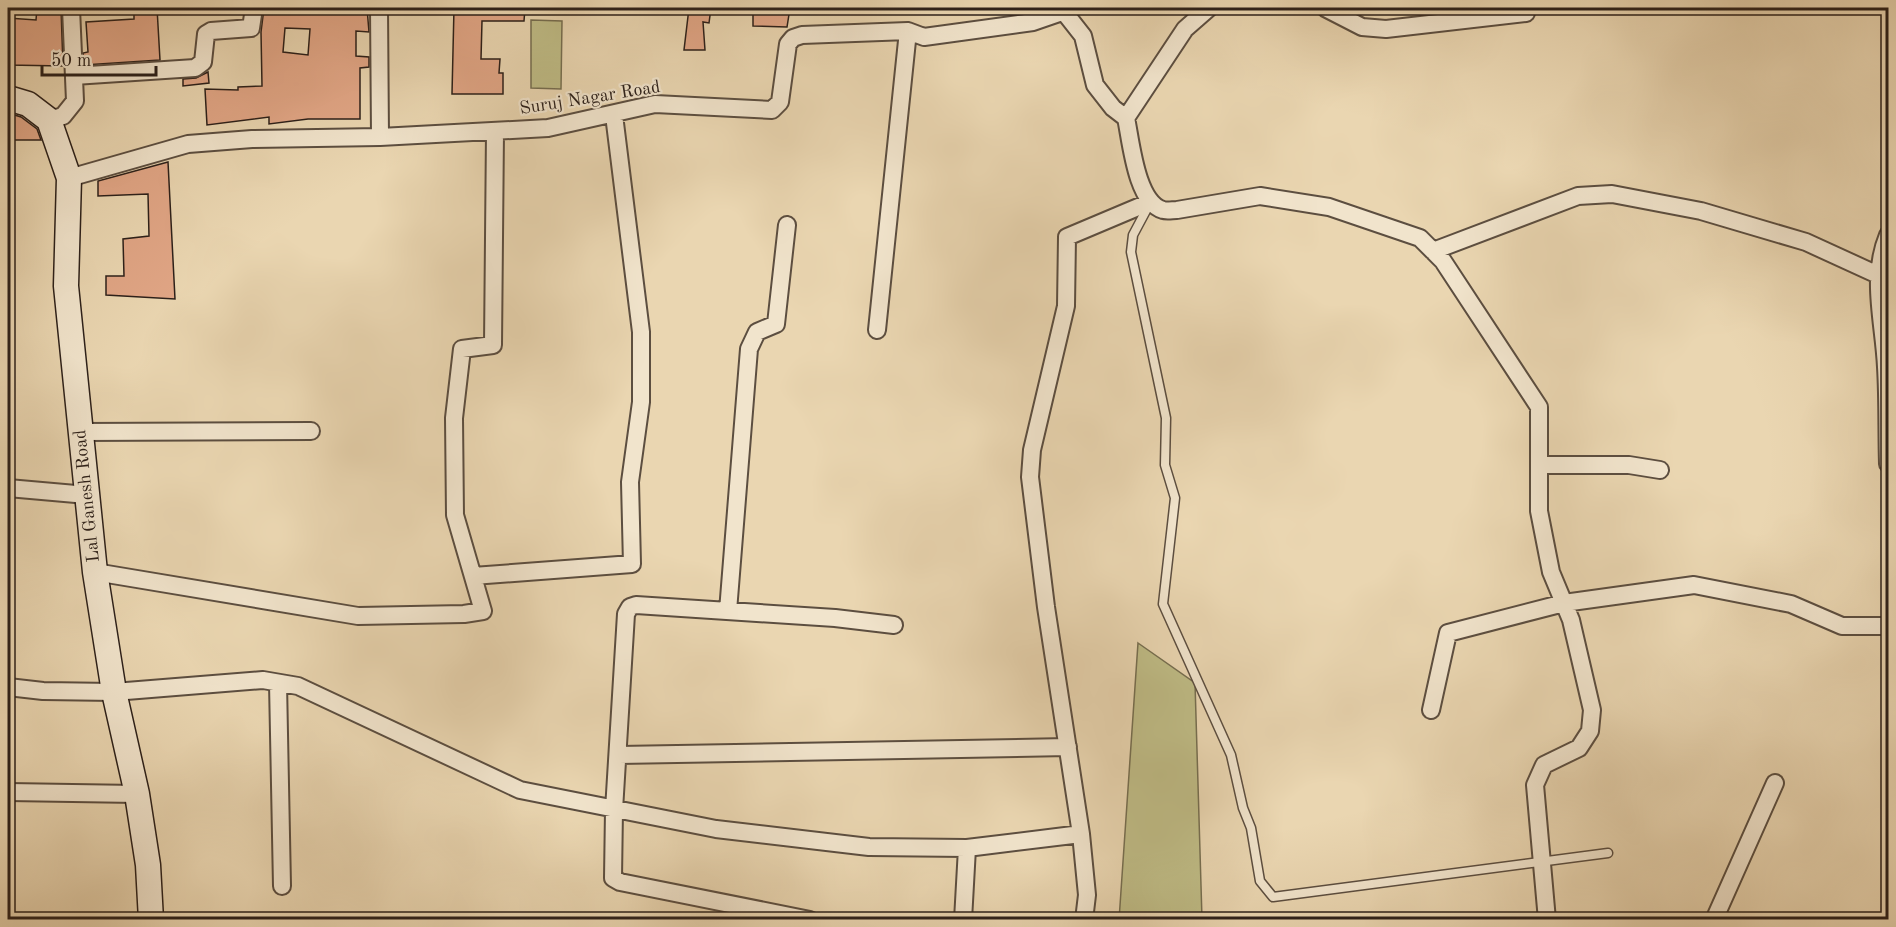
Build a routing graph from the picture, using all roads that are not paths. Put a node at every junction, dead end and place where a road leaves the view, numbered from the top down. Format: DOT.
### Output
graph roads {
  1 [pos="71,8"];
  2 [pos="254,8"];
  3 [pos="379,8"];
  4 [pos="1209,8"];
  5 [pos="1325,8"];
  6 [pos="1525,8"];
  7 [pos="1061,10"];
  8 [pos="908,31"];
  9 [pos="74,76"];
  10 [pos="8,98"];
  11 [pos="614,115"];
  12 [pos="1126,118"];
  13 [pos="49,120"];
  14 [pos="495,132"];
  15 [pos="380,137"];
  16 [pos="69,178"];
  17 [pos="1150,202"];
  18 [pos="787,225"];
  19 [pos="1888,235"];
  20 [pos="1433,252"];
  21 [pos="1878,275"];
  22 [pos="877,330"];
  23 [pos="1887,362"];
  24 [pos="311,431"];
  25 [pos="81,432"];
  26 [pos="1888,464"];
  27 [pos="1539,465"];
  28 [pos="1660,470"];
  29 [pos="8,488"];
  30 [pos="87,495"];
  31 [pos="95,572"];
  32 [pos="473,576"];
  33 [pos="1564,603"];
  34 [pos="728,611"];
  35 [pos="894,626"];
  36 [pos="1888,626"];
  37 [pos="279,683"];
  38 [pos="8,687"];
  39 [pos="114,693"];
  40 [pos="1431,710"];
  41 [pos="1068,747"];
  42 [pos="619,754"];
  43 [pos="1775,783"];
  44 [pos="8,792"];
  45 [pos="137,794"];
  46 [pos="614,810"];
  47 [pos="1082,834"];
  48 [pos="967,848"];
  49 [pos="1608,853"];
  50 [pos="1541,862"];
  51 [pos="282,886"];
  52 [pos="151,920"];
  53 [pos="810,920"];
  54 [pos="963,920"];
  55 [pos="1084,920"];
  56 [pos="1547,920"];
  57 [pos="1714,920"];
  1 -- 9 [label="street"];
  2 -- 9 [label="street"];
  3 -- 15 [label="street"];
  4 -- 12 [label="street"];
  5 -- 6 [label="street"];
  7 -- 8 [label="street, Suruj Nagar Road"];
  7 -- 12 [label="street"];
  8 -- 11 [label="street, Suruj Nagar Road"];
  8 -- 22 [label="street"];
  9 -- 13 [label="street"];
  10 -- 13 [label="main road"];
  11 -- 14 [label="street, Suruj Nagar Road"];
  11 -- 32 [label="street"];
  12 -- 17 [label="street"];
  13 -- 16 [label="main road, Lal Ganesh Road"];
  14 -- 15 [label="street, Suruj Nagar Road"];
  14 -- 32 [label="street"];
  15 -- 16 [label="street, Suruj Nagar Road"];
  16 -- 25 [label="main road, Lal Ganesh Road"];
  17 -- 20 [label="street"];
  17 -- 41 [label="street"];
  17 -- 50 [label="lane"];
  18 -- 34 [label="street"];
  19 -- 21 [label="street"];
  20 -- 21 [label="street"];
  20 -- 27 [label="street"];
  21 -- 23 [label="street"];
  23 -- 26 [label="street"];
  24 -- 25 [label="street"];
  25 -- 30 [label="main road, Lal Ganesh Road"];
  27 -- 28 [label="street"];
  27 -- 33 [label="street"];
  29 -- 30 [label="street"];
  30 -- 31 [label="main road, Lal Ganesh Road"];
  31 -- 32 [label="street"];
  31 -- 39 [label="main road, Lal Ganesh Road"];
  33 -- 36 [label="street"];
  33 -- 40 [label="street"];
  33 -- 50 [label="street"];
  34 -- 35 [label="street"];
  34 -- 42 [label="street"];
  37 -- 39 [label="street"];
  37 -- 46 [label="street"];
  37 -- 51 [label="street"];
  38 -- 39 [label="street"];
  39 -- 45 [label="main road, Lal Ganesh Road"];
  41 -- 42 [label="street"];
  41 -- 47 [label="street"];
  42 -- 46 [label="street"];
  43 -- 57 [label="street"];
  44 -- 45 [label="street"];
  45 -- 52 [label="main road, Lal Ganesh Road"];
  46 -- 48 [label="street"];
  46 -- 53 [label="street"];
  47 -- 48 [label="street"];
  47 -- 55 [label="street"];
  48 -- 54 [label="street"];
  49 -- 50 [label="lane"];
  50 -- 56 [label="street"];
}
